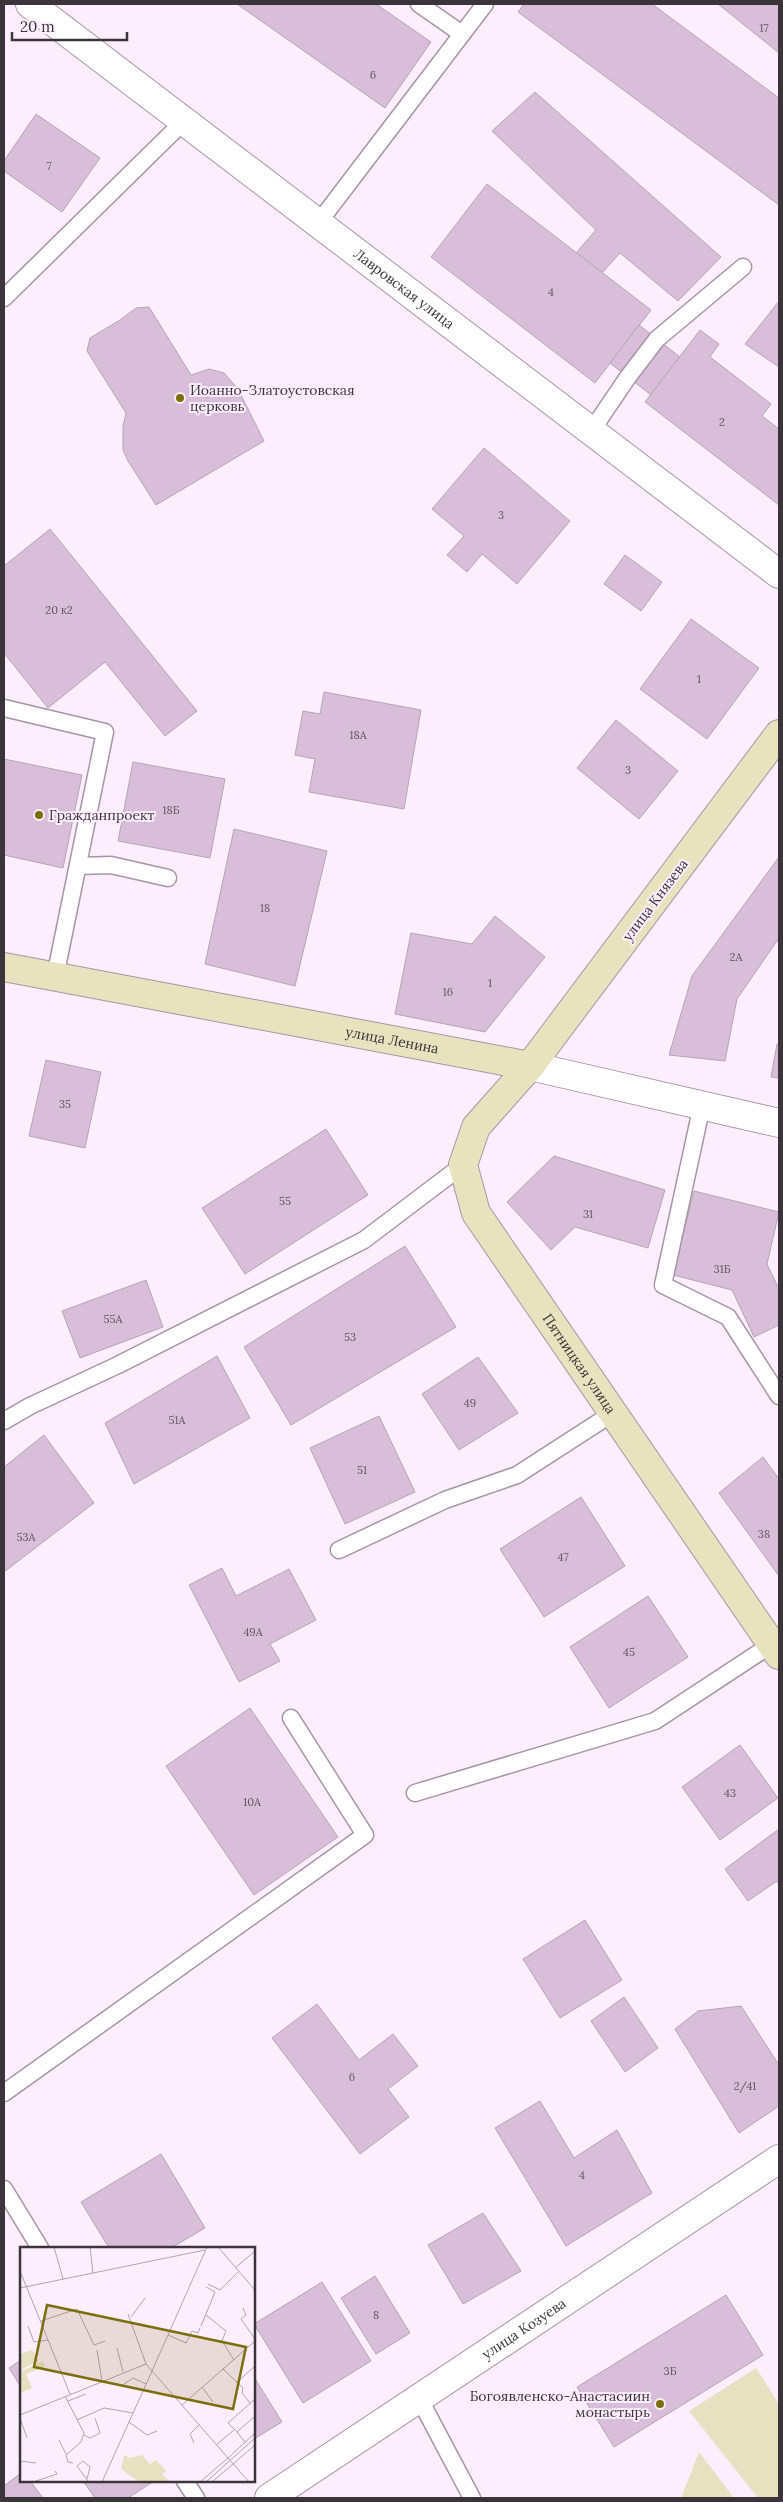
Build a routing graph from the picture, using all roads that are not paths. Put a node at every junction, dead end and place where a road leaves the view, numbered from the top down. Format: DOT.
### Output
graph roads {
  1 [pos="30,4"];
  2 [pos="419,4"];
  3 [pos="485,4"];
  4 [pos="462,34"];
  5 [pos="184,120"];
  6 [pos="319,222"];
  7 [pos="743,267"];
  8 [pos="4,298"];
  9 [pos="592,430"];
  10 [pos="779,574"];
  11 [pos="4,708"];
  12 [pos="779,734"];
  13 [pos="79,866"];
  14 [pos="168,878"];
  15 [pos="4,967"];
  16 [pos="56,977"];
  17 [pos="530,1066"];
  18 [pos="702,1105"];
  19 [pos="779,1123"];
  20 [pos="463,1165"];
  21 [pos="779,1396"];
  22 [pos="613,1413"];
  23 [pos="4,1421"];
  24 [pos="339,1550"];
  25 [pos="776,1649"];
  26 [pos="290,1718"];
  27 [pos="416,1792"];
  28 [pos="4,2093"];
  29 [pos="779,2159"];
  30 [pos="4,2190"];
  31 [pos="39,2247"];
  32 [pos="419,2398"];
  33 [pos="186,2482"];
  34 [pos="196,2498"];
  35 [pos="269,2498"];
  36 [pos="472,2498"];
  1 -- 5 [label="street, Лавровская улица"];
  2 -- 4 [label="lane"];
  3 -- 4 [label="lane"];
  4 -- 6 [label="lane"];
  5 -- 6 [label="street, Лавровская улица"];
  5 -- 8 [label="lane"];
  6 -- 9 [label="street, Лавровская улица"];
  7 -- 9 [label="lane"];
  9 -- 10 [label="street, Лавровская улица"];
  11 -- 13 [label="lane"];
  12 -- 17 [label="main road, улица Князева"];
  13 -- 14 [label="lane"];
  13 -- 16 [label="lane"];
  15 -- 16 [label="main road, улица Ленина"];
  16 -- 17 [label="main road, улица Ленина"];
  17 -- 18 [label="street, улица Ленина"];
  17 -- 20 [label="main road"];
  18 -- 19 [label="street, улица Ленина"];
  18 -- 21 [label="lane"];
  20 -- 22 [label="main road, Пятницкая улица"];
  20 -- 23 [label="lane"];
  22 -- 24 [label="lane"];
  22 -- 25 [label="main road, Пятницкая улица"];
  25 -- 27 [label="lane"];
  26 -- 28 [label="lane"];
  29 -- 32 [label="street, улица Козуева"];
  30 -- 31 [label="lane"];
  32 -- 35 [label="street, улица Козуева"];
  32 -- 36 [label="lane"];
  33 -- 34 [label="lane"];
}
